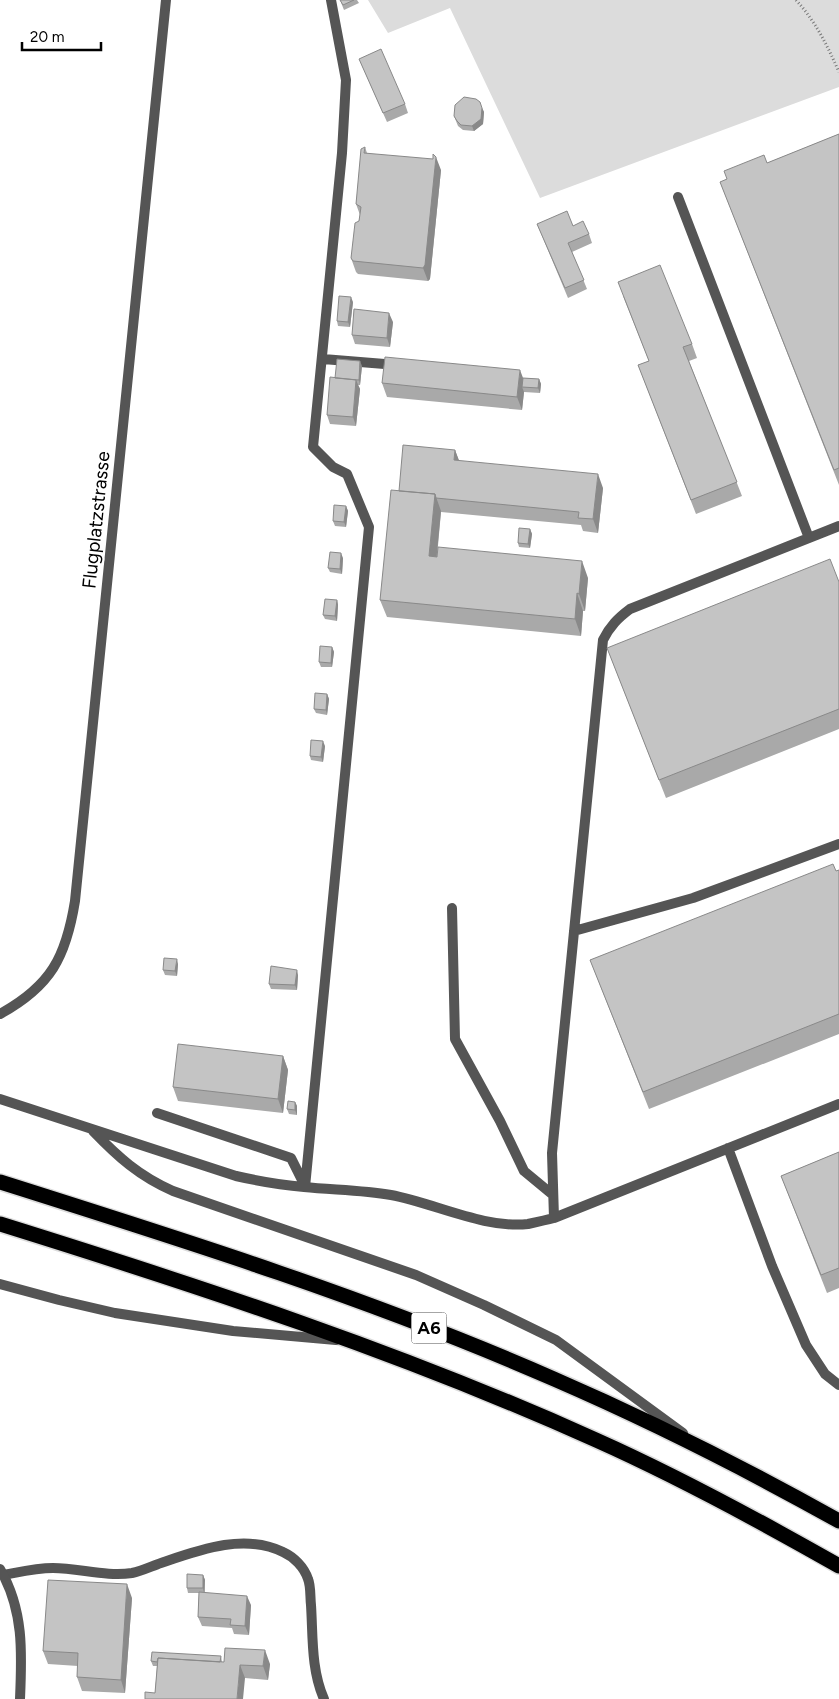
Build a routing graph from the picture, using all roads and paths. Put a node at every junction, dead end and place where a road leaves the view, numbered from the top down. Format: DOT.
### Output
graph roads {
  1 [pos="166,0"];
  2 [pos="331,0"];
  3 [pos="796,0"];
  4 [pos="839,72"];
  5 [pos="678,197"];
  6 [pos="323,359"];
  7 [pos="412,367"];
  8 [pos="839,526"];
  9 [pos="809,538"];
  10 [pos="839,844"];
  11 [pos="452,908"];
  12 [pos="574,931"];
  13 [pos="0,1014"];
  14 [pos="0,1098"];
  15 [pos="839,1104"];
  16 [pos="158,1113"];
  17 [pos="92,1130"];
  18 [pos="728,1148"];
  19 [pos="0,1182"];
  20 [pos="305,1187"];
  21 [pos="553,1195"];
  22 [pos="554,1218"];
  23 [pos="0,1224"];
  24 [pos="0,1284"];
  25 [pos="355,1342"];
  26 [pos="839,1385"];
  27 [pos="706,1450"];
  28 [pos="839,1521"];
  29 [pos="839,1566"];
  30 [pos="2,1572"];
  31 [pos="20,1699"];
  32 [pos="324,1699"];
  1 -- 13 [label="street, Flugplatzstrasse"];
  2 -- 6 [label="street"];
  3 -- 4 [label="path"];
  5 -- 9 [label="street"];
  6 -- 7 [label="street"];
  6 -- 20 [label="street"];
  8 -- 9 [label="street"];
  9 -- 12 [label="street"];
  10 -- 12 [label="street"];
  11 -- 21 [label="street"];
  12 -- 21 [label="street"];
  14 -- 17 [label="street"];
  15 -- 18 [label="street"];
  16 -- 20 [label="street"];
  17 -- 20 [label="street"];
  17 -- 27 [label="street"];
  18 -- 22 [label="street"];
  18 -- 26 [label="street"];
  19 -- 27 [label="highway, A6"];
  20 -- 22 [label="street"];
  21 -- 22 [label="street"];
  23 -- 25 [label="highway, A6"];
  24 -- 25 [label="street"];
  25 -- 29 [label="highway, A6"];
  27 -- 28 [label="highway, A6"];
  30 -- 31 [label="street"];
  30 -- 32 [label="street"];
}
